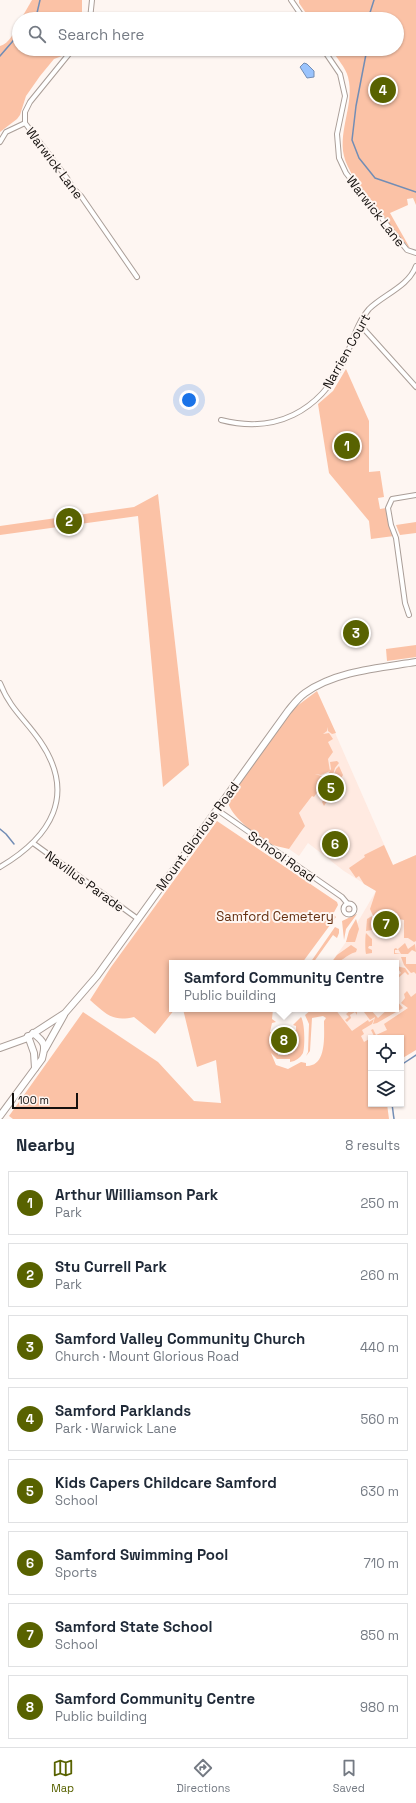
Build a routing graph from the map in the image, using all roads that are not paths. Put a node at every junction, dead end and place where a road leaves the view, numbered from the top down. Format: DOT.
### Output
graph roads {
  1 [pos="92,0"];
  2 [pos="291,0"];
  3 [pos="91,12"];
  4 [pos="299,12"];
  5 [pos="67,56"];
  6 [pos="328,56"];
  7 [pos="25,123"];
  8 [pos="0,142"];
  9 [pos="416,253"];
  10 [pos="416,266"];
  11 [pos="138,277"];
  12 [pos="359,326"];
  13 [pos="416,387"];
  14 [pos="220,420"];
  15 [pos="416,495"];
  16 [pos="409,616"];
  17 [pos="416,662"];
  18 [pos="0,683"];
  19 [pos="216,809"];
  20 [pos="33,843"];
  21 [pos="0,867"];
  22 [pos="347,903"];
  23 [pos="138,919"];
  24 [pos="65,1013"];
  25 [pos="31,1035"];
  26 [pos="0,1048"];
  27 [pos="45,1049"];
  28 [pos="35,1068"];
  29 [pos="1,1117"];
  1 -- 3 [label="street"];
  2 -- 4 [label="street"];
  5 -- 7 [label="street, Warwick Lane"];
  6 -- 9 [label="street, Warwick Lane"];
  7 -- 8 [label="street"];
  7 -- 11 [label="street, Warwick Lane"];
  10 -- 12 [label="street, Narrien Court"];
  12 -- 13 [label="street"];
  12 -- 14 [label="street, Narrien Court"];
  15 -- 16 [label="street"];
  17 -- 19 [label="main road, Mount Glorious Road"];
  18 -- 20 [label="street"];
  19 -- 22 [label="street, School Road"];
  19 -- 23 [label="main road, Mount Glorious Road"];
  20 -- 21 [label="street"];
  20 -- 23 [label="street, Navillus Parade"];
  23 -- 24 [label="main road, Mount Glorious Road"];
  24 -- 25 [label="main road, Mount Glorious Road"];
  24 -- 27 [label="main road"];
  25 -- 26 [label="main road, Mount Glorious Road"];
  25 -- 27 [label="main road"];
  25 -- 28 [label="main road"];
  27 -- 28 [label="main road"];
  28 -- 29 [label="main road"];
}
